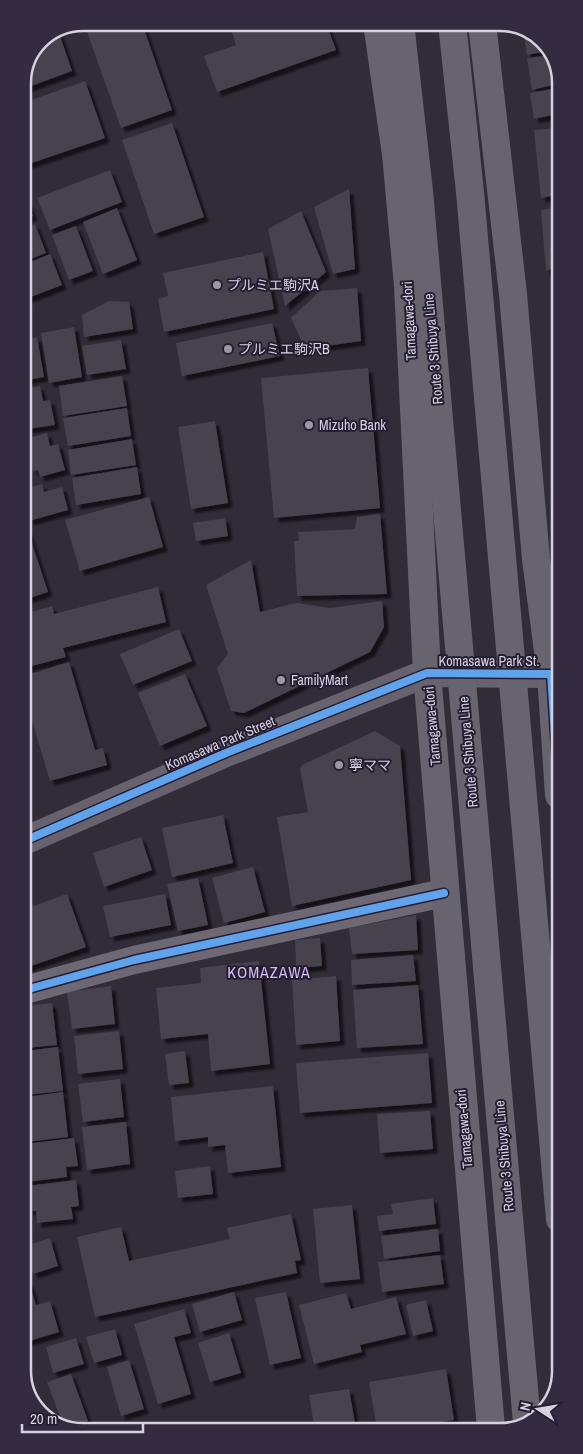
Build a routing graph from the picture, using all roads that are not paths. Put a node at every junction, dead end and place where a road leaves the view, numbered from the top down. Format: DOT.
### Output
graph roads {
  1 [pos="378,31"];
  2 [pos="401,31"];
  3 [pos="453,31"];
  4 [pos="483,31"];
  5 [pos="552,657"];
  6 [pos="427,673"];
  7 [pos="552,675"];
  8 [pos="31,838"];
  9 [pos="444,893"];
  10 [pos="31,988"];
  11 [pos="552,1128"];
  12 [pos="526,1415"];
  13 [pos="491,1423"];
  1 -- 6 [label="highway, Tamagawa-dori"];
  2 -- 12 [label="highway, Route 3 Shibuya Line, bridge"];
  3 -- 11 [label="highway, bridge"];
  4 -- 5 [label="highway"];
  6 -- 7 [label="street, Komasawa Park St."];
  6 -- 8 [label="street, Komasawa Park Street"];
  6 -- 9 [label="highway, Tamagawa-dori"];
  9 -- 10 [label="street"];
  9 -- 13 [label="highway, Tamagawa-dori"];
}
